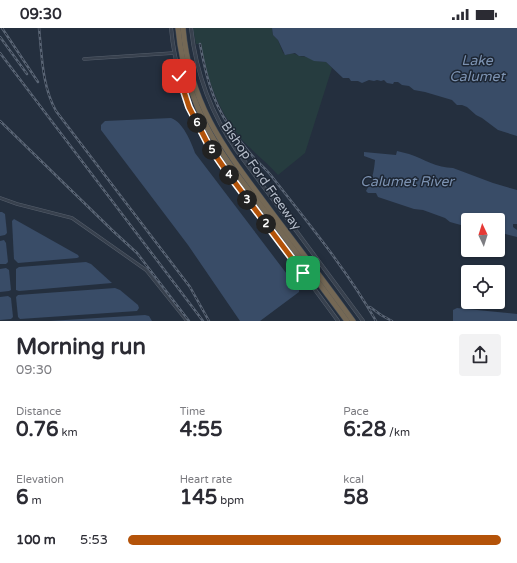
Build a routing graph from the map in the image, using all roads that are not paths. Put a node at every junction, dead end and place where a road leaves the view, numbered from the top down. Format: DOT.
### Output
graph roads {
  1 [pos="171,28"];
  2 [pos="178,28"];
  3 [pos="183,28"];
  4 [pos="191,28"];
  5 [pos="174,53"];
  6 [pos="84,60"];
  7 [pos="0,198"];
  8 [pos="187,321"];
  9 [pos="338,321"];
  10 [pos="347,321"];
  11 [pos="353,321"];
  12 [pos="364,321"];
  1 -- 5 [label="street"];
  2 -- 10 [label="highway, Bishop Ford Freeway"];
  3 -- 11 [label="highway, Bishop Ford Freeway"];
  4 -- 12 [label="street"];
  5 -- 6 [label="street"];
  5 -- 9 [label="street"];
  7 -- 8 [label="street"];
}
